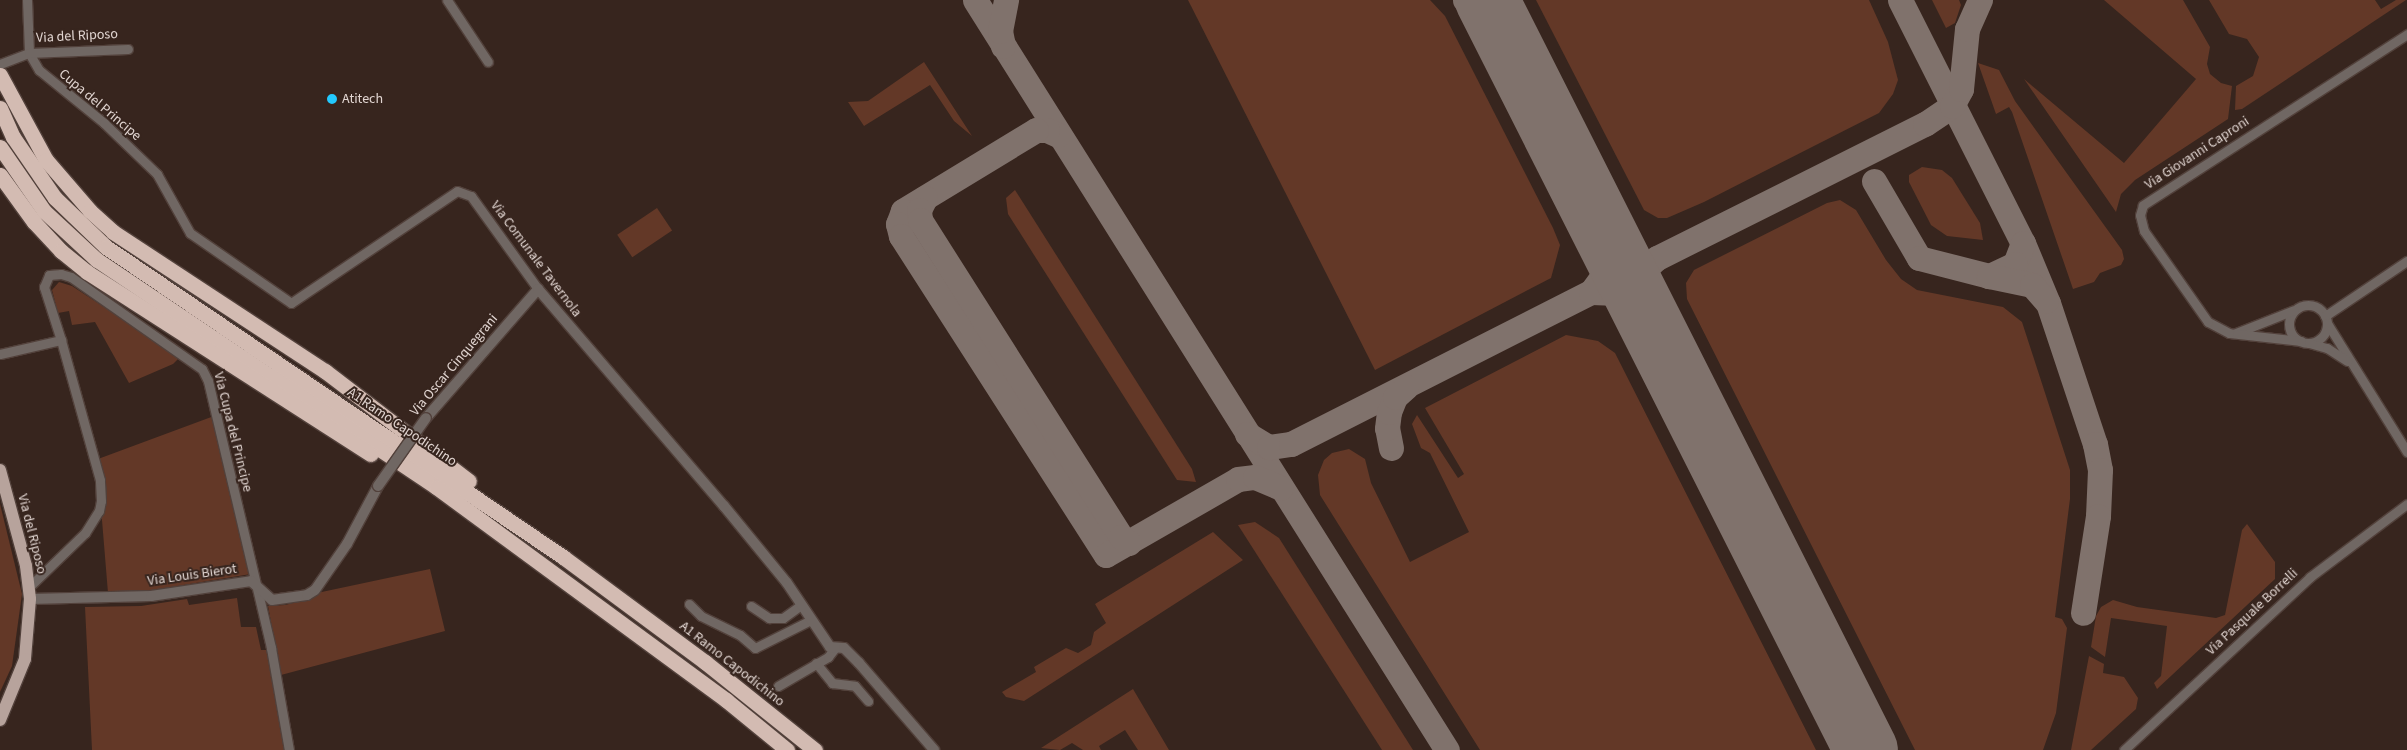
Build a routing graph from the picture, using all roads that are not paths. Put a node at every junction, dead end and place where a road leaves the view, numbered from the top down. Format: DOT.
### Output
graph roads {
  1 [pos="27,0"];
  2 [pos="447,0"];
  3 [pos="2407,34"];
  4 [pos="128,48"];
  5 [pos="29,53"];
  6 [pos="488,62"];
  7 [pos="0,64"];
  8 [pos="0,75"];
  9 [pos="0,108"];
  10 [pos="0,147"];
  11 [pos="0,175"];
  12 [pos="185,228"];
  13 [pos="2407,261"];
  14 [pos="538,289"];
  15 [pos="2318,308"];
  16 [pos="2334,308"];
  17 [pos="2294,310"];
  18 [pos="2326,320"];
  19 [pos="2234,334"];
  20 [pos="61,340"];
  21 [pos="2304,342"];
  22 [pos="0,354"];
  23 [pos="2347,361"];
  24 [pos="2407,452"];
  25 [pos="0,470"];
  26 [pos="378,486"];
  27 [pos="436,487"];
  28 [pos="2407,504"];
  29 [pos="492,507"];
  30 [pos="256,582"];
  31 [pos="30,593"];
  32 [pos="689,604"];
  33 [pos="801,605"];
  34 [pos="751,606"];
  35 [pos="811,620"];
  36 [pos="835,648"];
  37 [pos="816,663"];
  38 [pos="778,686"];
  39 [pos="868,701"];
  40 [pos="0,720"];
  41 [pos="289,750"];
  42 [pos="787,750"];
  43 [pos="815,750"];
  44 [pos="934,750"];
  45 [pos="2124,750"];
  1 -- 5 [label="street"];
  2 -- 6 [label="street"];
  3 -- 19 [label="street, Via Giovanni Caproni"];
  4 -- 5 [label="street, Via del Riposo"];
  5 -- 7 [label="street, Via del Riposo"];
  5 -- 12 [label="street, Cupa del Principe"];
  8 -- 29 [label="highway"];
  9 -- 29 [label="highway, A1 Ramo Capodichino"];
  10 -- 27 [label="highway"];
  11 -- 27 [label="highway"];
  12 -- 14 [label="street, Via Comunale Tavernola"];
  13 -- 16 [label="street"];
  14 -- 26 [label="street, Via Oscar Cinquegrani, bridge"];
  14 -- 33 [label="street, Via Comunale Tavernola"];
  15 -- 16 [label="street"];
  15 -- 17 [label="street"];
  15 -- 18 [label="street"];
  16 -- 18 [label="street"];
  17 -- 19 [label="street"];
  17 -- 21 [label="street"];
  18 -- 21 [label="street"];
  18 -- 23 [label="street"];
  19 -- 21 [label="street, Via Giovanni Caproni"];
  20 -- 22 [label="street"];
  20 -- 30 [label="street, Via Cupa del Principe"];
  20 -- 31 [label="street"];
  21 -- 23 [label="street, Via Giovanni Caproni"];
  23 -- 24 [label="street"];
  25 -- 31 [label="main road, Via del Riposo"];
  26 -- 30 [label="street, Via Louis Bierot"];
  27 -- 42 [label="highway"];
  28 -- 45 [label="street, Via Pasquale Borrelli"];
  29 -- 43 [label="highway, A1 Ramo Capodichino"];
  30 -- 31 [label="street, Via Louis Bierot"];
  30 -- 41 [label="street, Via Cupa del Principe"];
  31 -- 40 [label="main road, Via del Riposo"];
  32 -- 35 [label="street"];
  33 -- 34 [label="street"];
  33 -- 35 [label="street, Via Comunale Tavernola"];
  35 -- 36 [label="street, Via Comunale Tavernola"];
  36 -- 37 [label="street"];
  36 -- 44 [label="street, Via Comunale Tavernola"];
  37 -- 38 [label="street"];
  37 -- 39 [label="street"];
}
